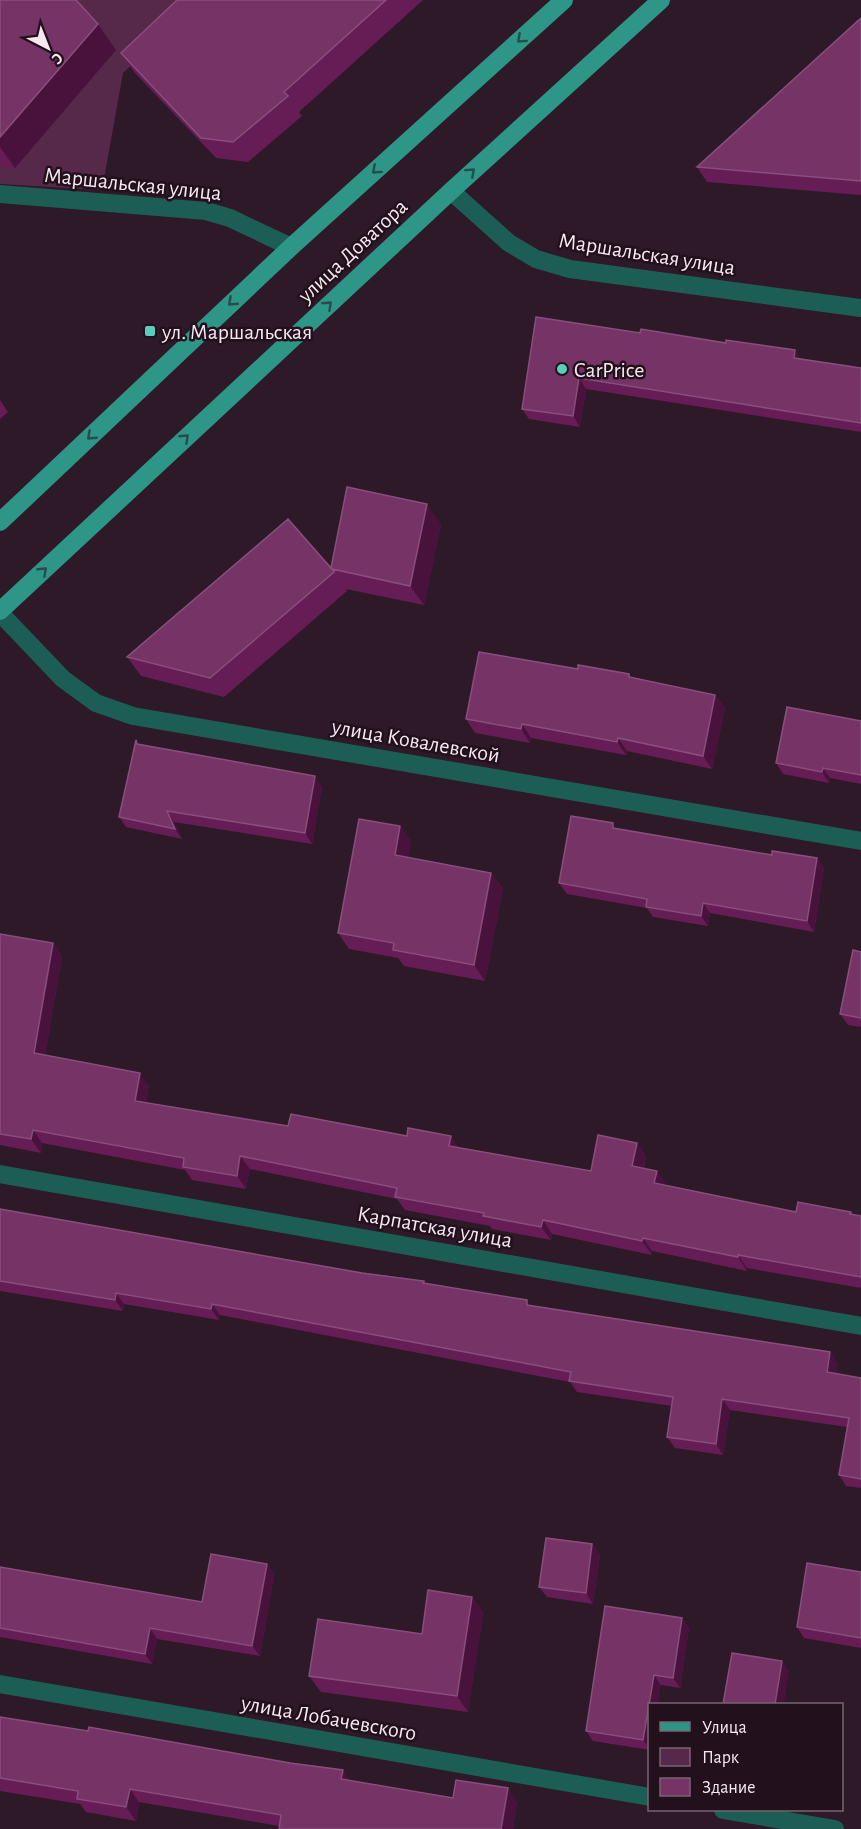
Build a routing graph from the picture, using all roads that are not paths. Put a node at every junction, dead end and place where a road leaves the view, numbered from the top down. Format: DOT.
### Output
graph roads {
  1 [pos="564,0"];
  2 [pos="661,0"];
  3 [pos="451,191"];
  4 [pos="0,194"];
  5 [pos="291,247"];
  6 [pos="861,308"];
  7 [pos="0,522"];
  8 [pos="0,612"];
  9 [pos="861,841"];
  10 [pos="0,1174"];
  11 [pos="861,1326"];
  12 [pos="0,1684"];
  13 [pos="648,1797"];
  14 [pos="734,1811"];
  15 [pos="835,1829"];
  1 -- 5 [label="main road, улица Доватора, one-way"];
  3 -- 2 [label="main road, улица Доватора, one-way"];
  3 -- 6 [label="street, Маршальская улица"];
  8 -- 3 [label="main road, улица Доватора, one-way"];
  4 -- 5 [label="street, Маршальская улица"];
  5 -- 7 [label="main road, улица Доватора, one-way"];
  8 -- 9 [label="street, улица Ковалевской"];
  10 -- 11 [label="street, Карпатская улица"];
  12 -- 13 [label="street, улица Лобачевского"];
  14 -- 15 [label="street"];
}
